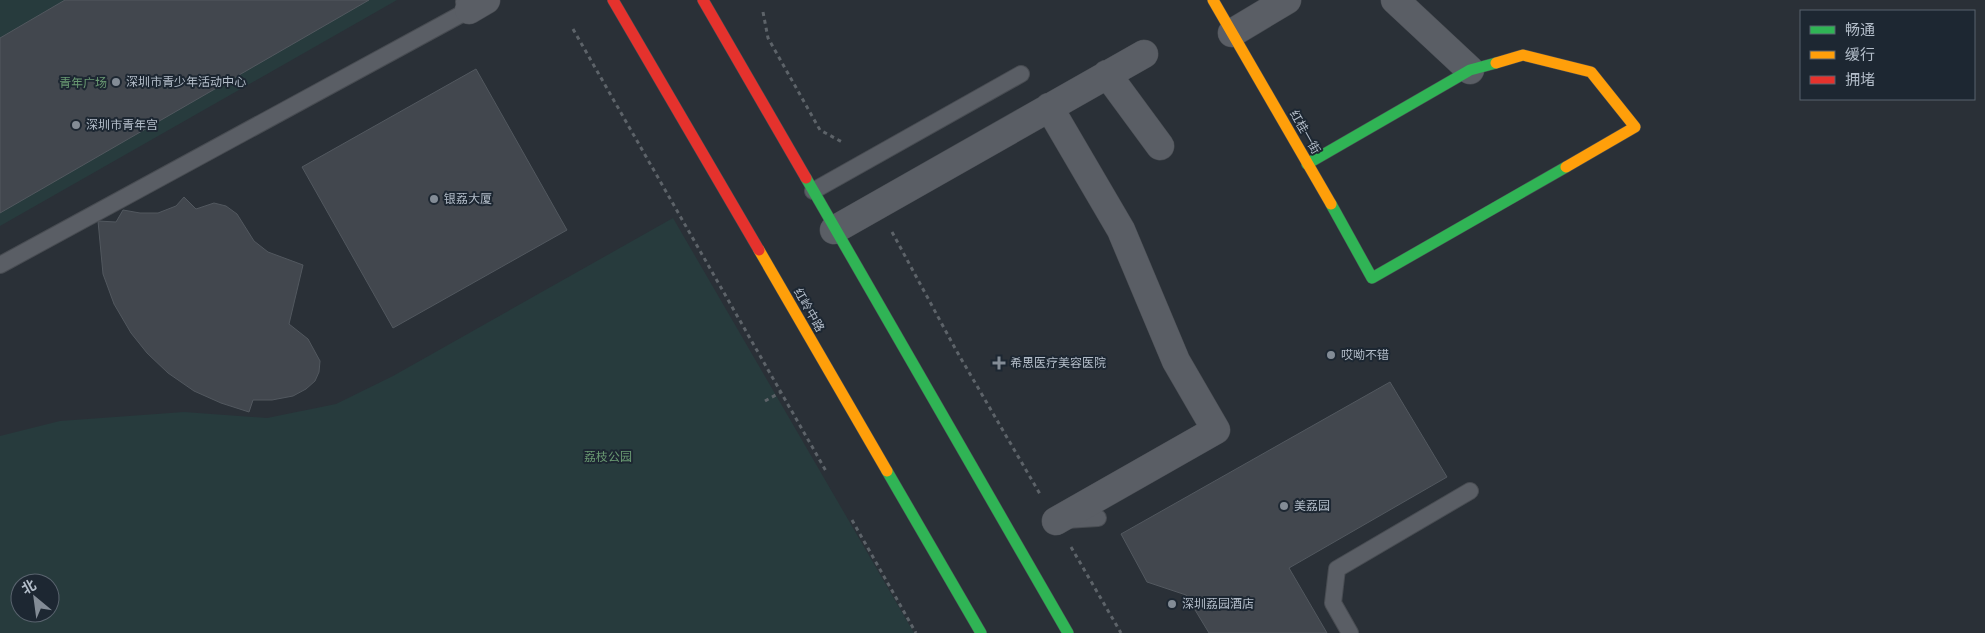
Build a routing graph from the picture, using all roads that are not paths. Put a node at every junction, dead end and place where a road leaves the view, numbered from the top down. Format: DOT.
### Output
graph roads {
  1 [pos="613,0"];
  2 [pos="703,0"];
  3 [pos="1213,0"];
  4 [pos="1287,0"];
  5 [pos="1395,0"];
  6 [pos="472,3"];
  7 [pos="1232,33"];
  8 [pos="1144,54"];
  9 [pos="1470,70"];
  10 [pos="1021,74"];
  11 [pos="1108,74"];
  12 [pos="1048,107"];
  13 [pos="1160,146"];
  14 [pos="1307,164"];
  15 [pos="813,191"];
  16 [pos="834,230"];
  17 [pos="0,265"];
  18 [pos="1470,491"];
  19 [pos="1098,518"];
  20 [pos="1056,521"];
  21 [pos="981,633"];
  22 [pos="1068,633"];
  23 [pos="1350,633"];
  1 -- 21 [label="main road, 红岭中路"];
  2 -- 15 [label="main road"];
  3 -- 7 [label="main road, 红桂一街"];
  4 -- 7 [label="street"];
  5 -- 9 [label="street"];
  6 -- 17 [label="lane"];
  7 -- 14 [label="main road, 红桂一街"];
  8 -- 11 [label="street"];
  9 -- 14 [label="main road"];
  9 -- 14 [label="main road, 红桂一街"];
  10 -- 15 [label="lane"];
  11 -- 12 [label="street"];
  11 -- 13 [label="street"];
  12 -- 16 [label="street"];
  12 -- 20 [label="street"];
  15 -- 16 [label="main road"];
  16 -- 22 [label="main road"];
  18 -- 23 [label="lane"];
  19 -- 20 [label="lane"];
}
